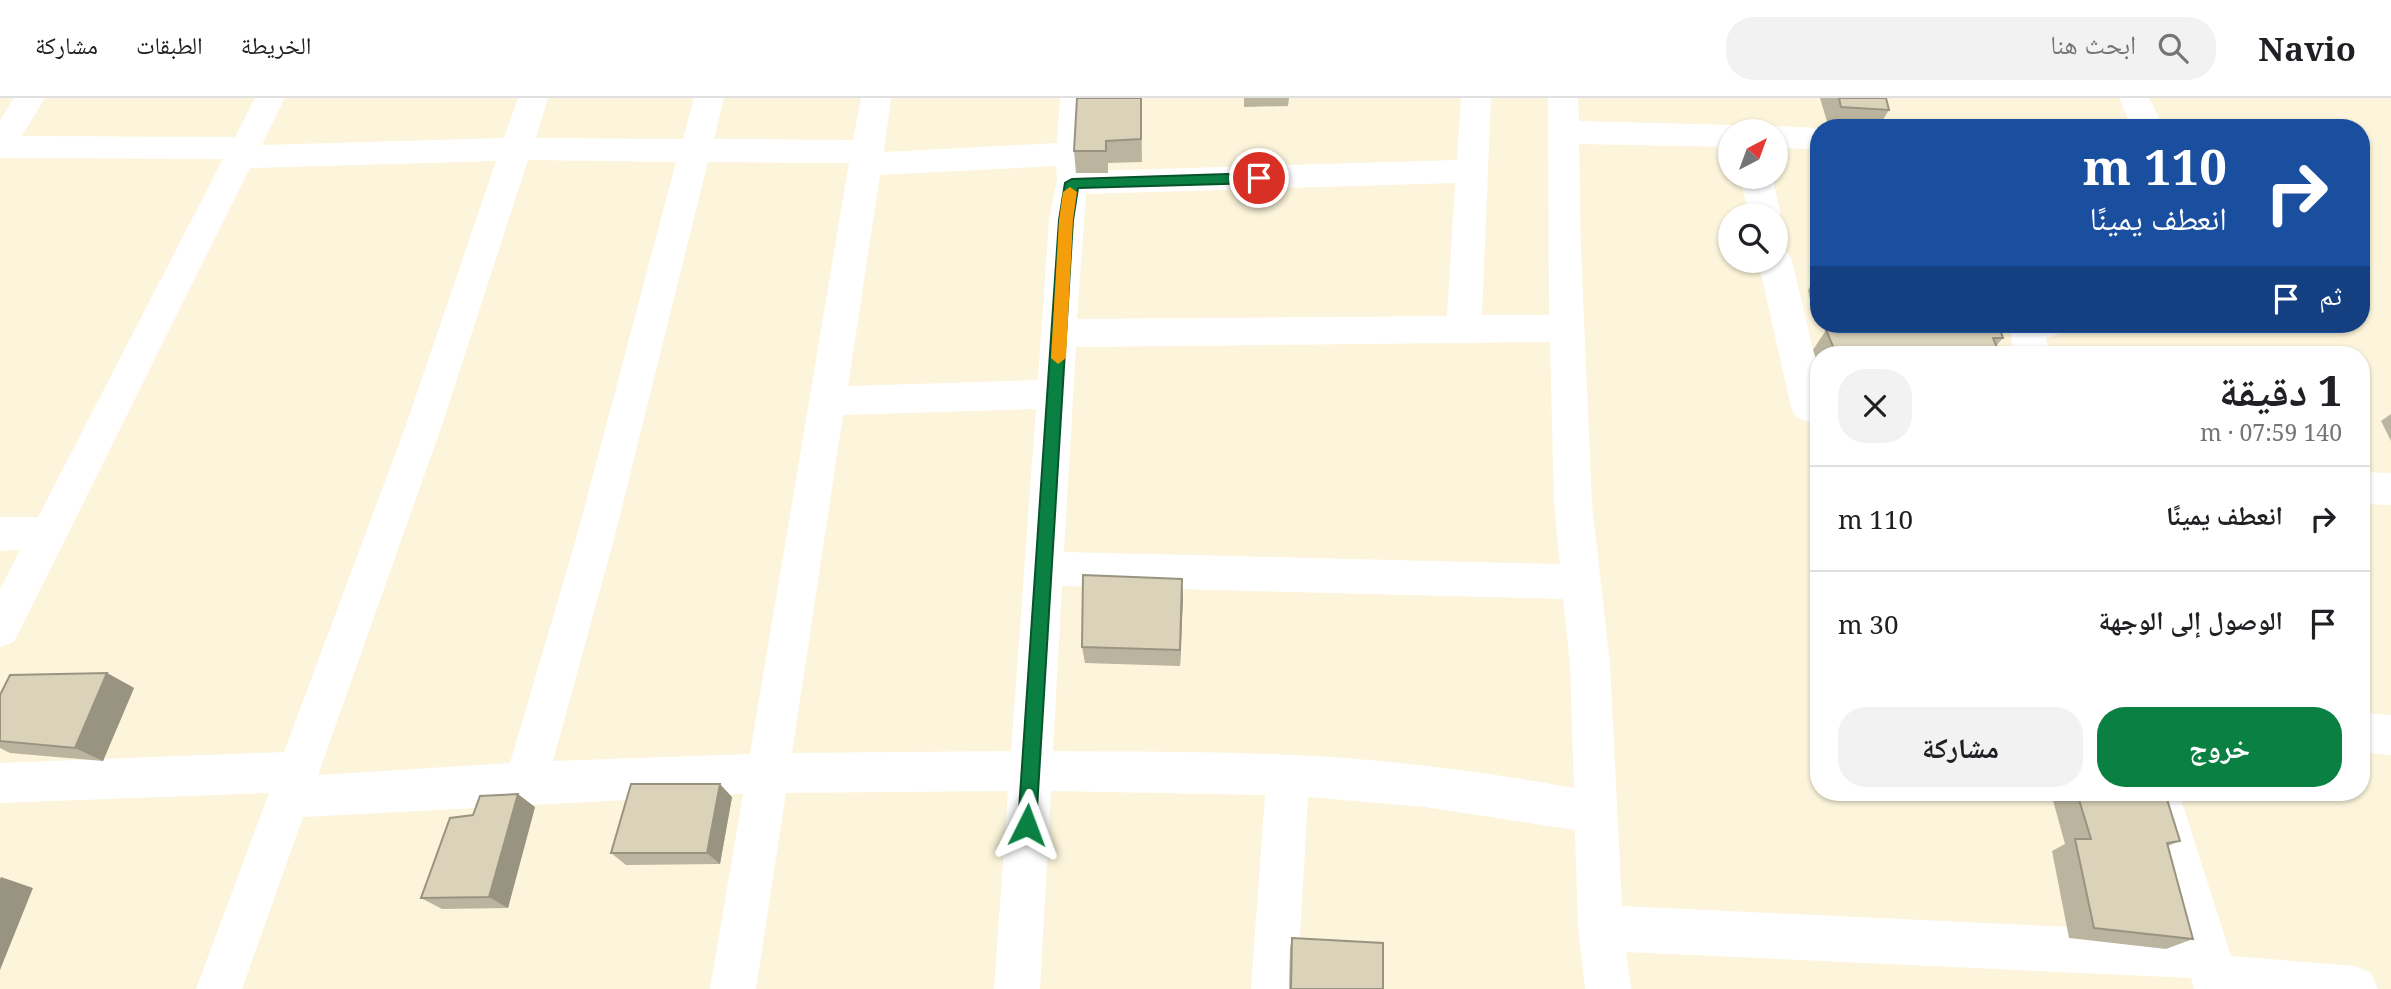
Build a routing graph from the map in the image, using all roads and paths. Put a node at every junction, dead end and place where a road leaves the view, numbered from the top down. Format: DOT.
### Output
graph roads {
  1 [pos="30,98"];
  2 [pos="270,98"];
  3 [pos="533,98"];
  4 [pos="709,98"];
  5 [pos="876,98"];
  6 [pos="1076,98"];
  7 [pos="1476,98"];
  8 [pos="2134,98"];
  9 [pos="1563,115"];
  10 [pos="2144,119"];
  11 [pos="1718,134"];
  12 [pos="1788,137"];
  13 [pos="1810,138"];
  14 [pos="0,146"];
  15 [pos="515,149"];
  16 [pos="696,151"];
  17 [pos="242,152"];
  18 [pos="867,158"];
  19 [pos="1072,169"];
  20 [pos="1473,172"];
  21 [pos="1778,273"];
  22 [pos="1464,328"];
  23 [pos="1568,328"];
  24 [pos="1060,332"];
  25 [pos="1056,394"];
  26 [pos="828,401"];
  27 [pos="1809,407"];
  28 [pos="2370,488"];
  29 [pos="2391,489"];
  30 [pos="48,533"];
  31 [pos="0,534"];
  32 [pos="1045,569"];
  33 [pos="1582,582"];
  34 [pos="0,629"];
  35 [pos="2370,734"];
  36 [pos="2391,735"];
  37 [pos="1030,771"];
  38 [pos="768,773"];
  39 [pos="1288,776"];
  40 [pos="526,782"];
  41 [pos="0,783"];
  42 [pos="293,785"];
  43 [pos="2160,801"];
  44 [pos="1596,813"];
  45 [pos="1601,928"];
  46 [pos="2213,974"];
  47 [pos="219,989"];
  48 [pos="733,989"];
  49 [pos="1017,989"];
  50 [pos="1273,989"];
  51 [pos="1608,989"];
  52 [pos="2356,989"];
  1 -- 14 [label="street"];
  2 -- 17 [label="street"];
  3 -- 15 [label="street"];
  4 -- 16 [label="street"];
  5 -- 18 [label="street"];
  6 -- 19 [label="street"];
  7 -- 20 [label="street"];
  8 -- 10 [label="street"];
  9 -- 11 [label="street"];
  9 -- 23 [label="street"];
  12 -- 13 [label="street"];
  14 -- 17 [label="street"];
  15 -- 16 [label="street"];
  15 -- 17 [label="street"];
  15 -- 42 [label="street"];
  16 -- 18 [label="street"];
  16 -- 40 [label="street"];
  17 -- 30 [label="street"];
  18 -- 19 [label="street"];
  18 -- 26 [label="street"];
  19 -- 20 [label="street"];
  19 -- 24 [label="street"];
  20 -- 22 [label="street"];
  21 -- 27 [label="street"];
  22 -- 23 [label="street"];
  22 -- 24 [label="street"];
  23 -- 33 [label="street"];
  24 -- 25 [label="street"];
  25 -- 26 [label="street"];
  25 -- 32 [label="street"];
  26 -- 38 [label="street"];
  28 -- 29 [label="street"];
  30 -- 31 [label="street"];
  30 -- 34 [label="street"];
  32 -- 33 [label="street"];
  32 -- 37 [label="street"];
  33 -- 44 [label="street"];
  35 -- 36 [label="street"];
  37 -- 38 [label="street"];
  37 -- 39 [label="street"];
  37 -- 49 [label="street"];
  38 -- 40 [label="street"];
  38 -- 48 [label="street"];
  39 -- 44 [label="street"];
  39 -- 50 [label="street"];
  40 -- 42 [label="street"];
  41 -- 42 [label="street"];
  42 -- 47 [label="street"];
  43 -- 46 [label="street"];
  44 -- 45 [label="street"];
  45 -- 46 [label="street"];
  45 -- 51 [label="street"];
  46 -- 52 [label="street"];
}
